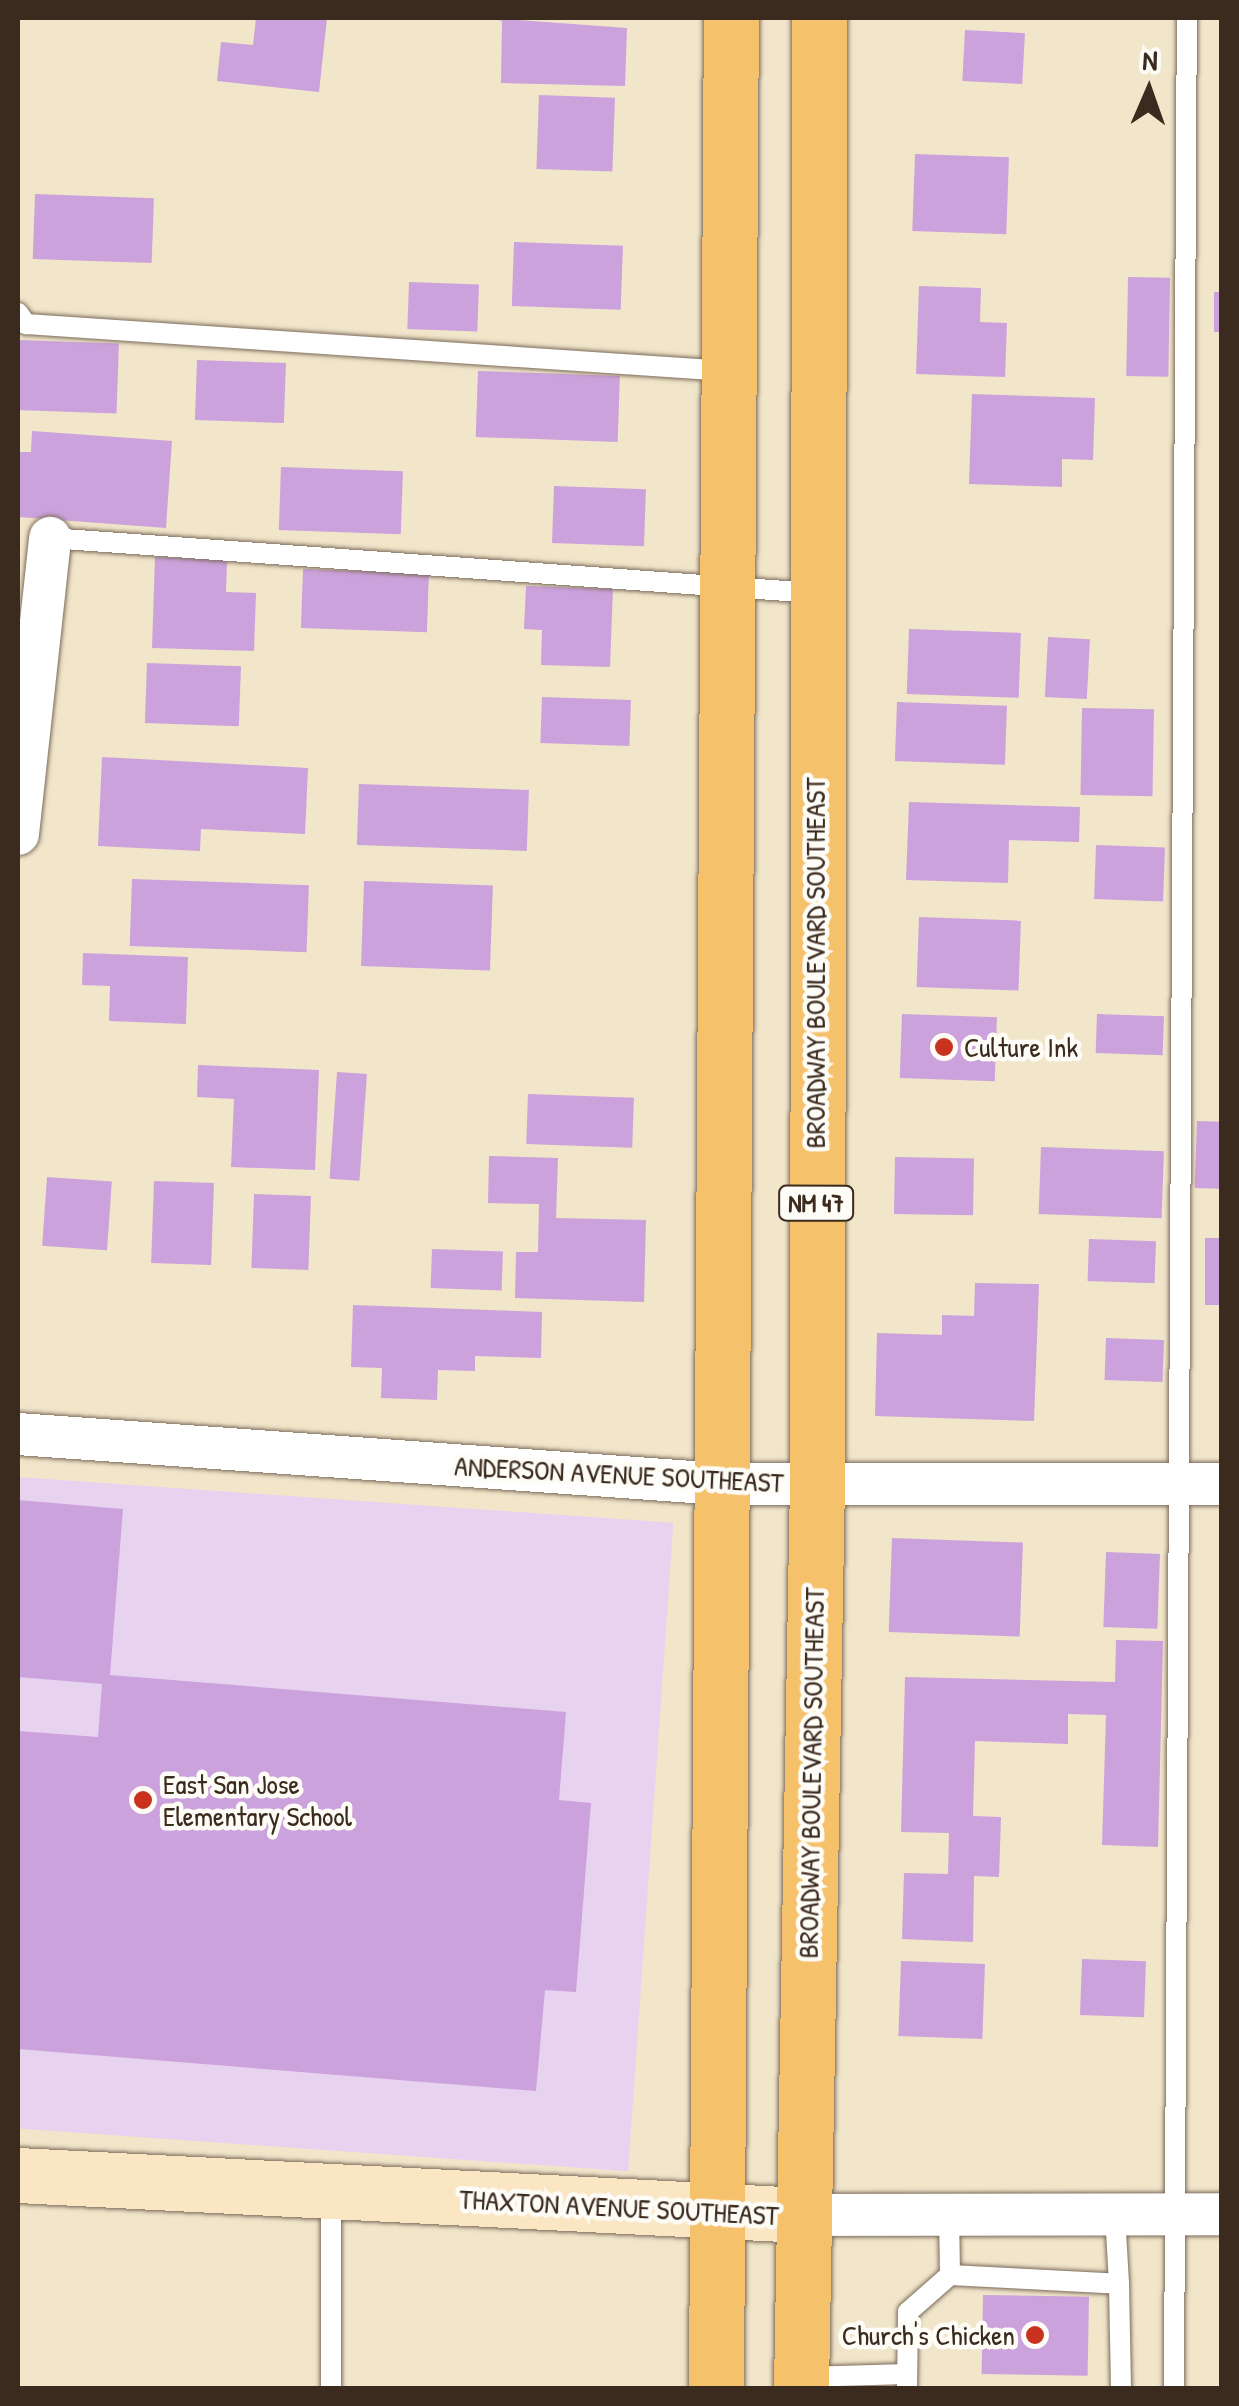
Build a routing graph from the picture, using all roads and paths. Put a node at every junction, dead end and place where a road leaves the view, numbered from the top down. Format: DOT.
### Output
graph roads {
  1 [pos="732,18"];
  2 [pos="819,18"];
  3 [pos="1187,18"];
  4 [pos="18,313"];
  5 [pos="728,371"];
  6 [pos="50,538"];
  7 [pos="725,589"];
  8 [pos="814,592"];
  9 [pos="18,834"];
  10 [pos="18,1434"];
  11 [pos="817,1483"];
  12 [pos="720,1484"];
  13 [pos="1172,1484"];
  14 [pos="1222,1484"];
  15 [pos="18,2174"];
  16 [pos="331,2192"];
  17 [pos="717,2214"];
  18 [pos="949,2214"];
  19 [pos="1115,2214"];
  20 [pos="1174,2214"];
  21 [pos="1222,2214"];
  22 [pos="803,2215"];
  23 [pos="950,2275"];
  24 [pos="1119,2284"];
  25 [pos="907,2381"];
  26 [pos="801,2382"];
  27 [pos="330,2388"];
  28 [pos="716,2388"];
  29 [pos="1121,2388"];
  30 [pos="1174,2388"];
  1 -- 5 [label="main road"];
  2 -- 8 [label="main road, BROADWAY BOULEVARD SOUTHEAST / NM 47"];
  3 -- 13 [label="lane"];
  4 -- 5 [label="lane"];
  5 -- 7 [label="main road"];
  6 -- 7 [label="lane"];
  6 -- 9 [label="street"];
  7 -- 8 [label="lane"];
  7 -- 12 [label="main road"];
  8 -- 11 [label="main road, BROADWAY BOULEVARD SOUTHEAST / NM 47"];
  10 -- 12 [label="street, ANDERSON AVENUE SOUTHEAST"];
  11 -- 12 [label="street, ANDERSON AVENUE SOUTHEAST"];
  11 -- 13 [label="street, ANDERSON AVENUE SOUTHEAST"];
  11 -- 22 [label="main road, BROADWAY BOULEVARD SOUTHEAST / NM 47"];
  12 -- 17 [label="main road"];
  13 -- 14 [label="street, ANDERSON AVENUE SOUTHEAST"];
  13 -- 20 [label="lane"];
  15 -- 16 [label="street, THAXTON AVENUE SOUTHEAST"];
  16 -- 17 [label="street, THAXTON AVENUE SOUTHEAST"];
  16 -- 27 [label="lane"];
  17 -- 22 [label="street, THAXTON AVENUE SOUTHEAST"];
  17 -- 28 [label="main road"];
  18 -- 19 [label="street, THAXTON AVENUE SOUTHEAST"];
  18 -- 22 [label="street, THAXTON AVENUE SOUTHEAST"];
  18 -- 23 [label="lane"];
  19 -- 20 [label="street, THAXTON AVENUE SOUTHEAST"];
  19 -- 24 [label="lane"];
  20 -- 21 [label="street, THAXTON AVENUE SOUTHEAST"];
  20 -- 30 [label="lane"];
  22 -- 26 [label="main road, BROADWAY BOULEVARD SOUTHEAST / NM 47"];
  23 -- 24 [label="lane"];
  23 -- 25 [label="lane"];
  24 -- 29 [label="lane"];
  25 -- 26 [label="lane"];
}
